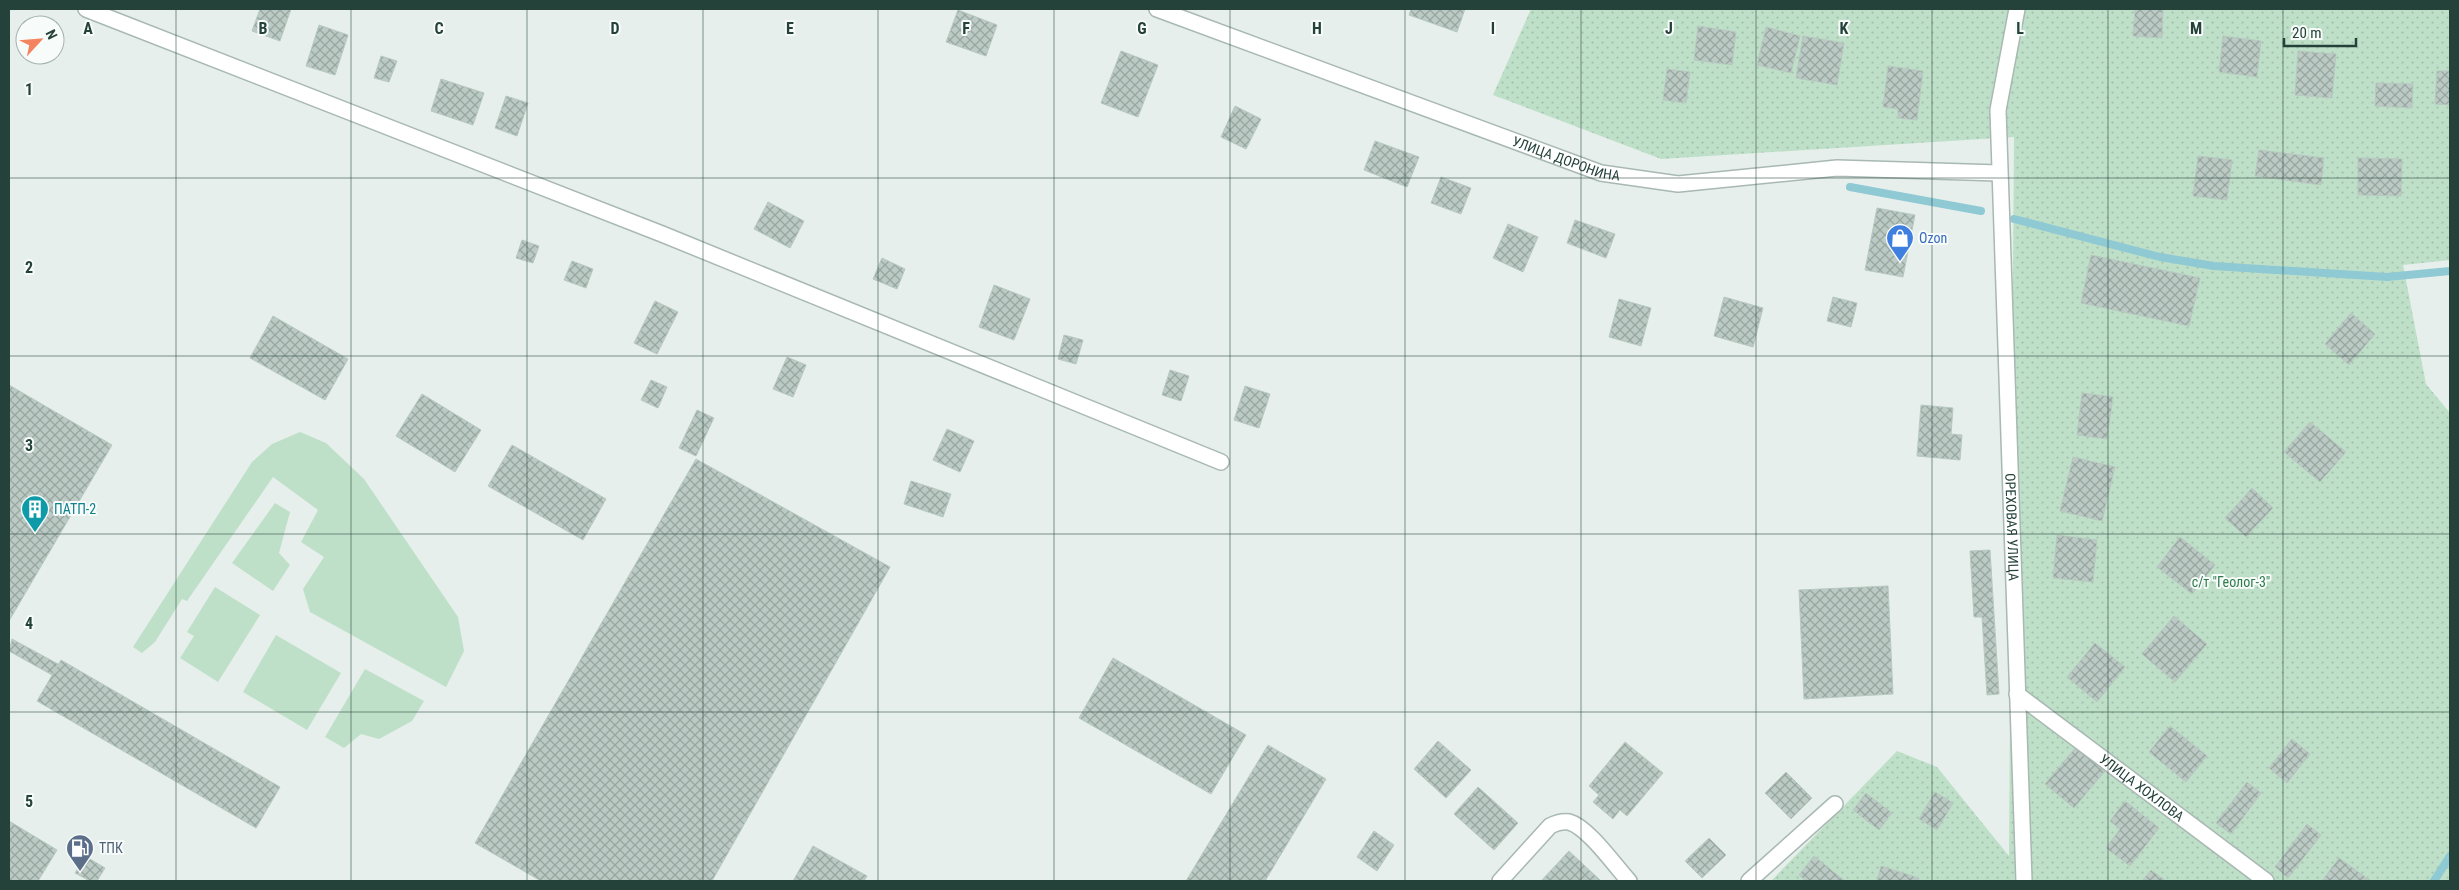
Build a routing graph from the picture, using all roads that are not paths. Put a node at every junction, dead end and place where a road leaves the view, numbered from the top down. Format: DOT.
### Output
graph roads {
  1 [pos="86,9"];
  2 [pos="1157,9"];
  3 [pos="2017,9"];
  4 [pos="1999,173"];
  5 [pos="1221,462"];
  6 [pos="2017,694"];
  7 [pos="1835,804"];
  8 [pos="1500,881"];
  9 [pos="1629,881"];
  10 [pos="1749,881"];
  11 [pos="2024,881"];
  12 [pos="2266,881"];
  1 -- 5 [label="street"];
  2 -- 4 [label="street, УЛИЦА ДОРОНИНА"];
  3 -- 4 [label="street, ОРЕХОВАЯ УЛИЦА"];
  4 -- 6 [label="street, ОРЕХОВАЯ УЛИЦА"];
  6 -- 11 [label="street, ОРЕХОВАЯ УЛИЦА"];
  6 -- 12 [label="street, УЛИЦА ХОХЛОВА"];
  7 -- 10 [label="street"];
  8 -- 9 [label="street"];
}
